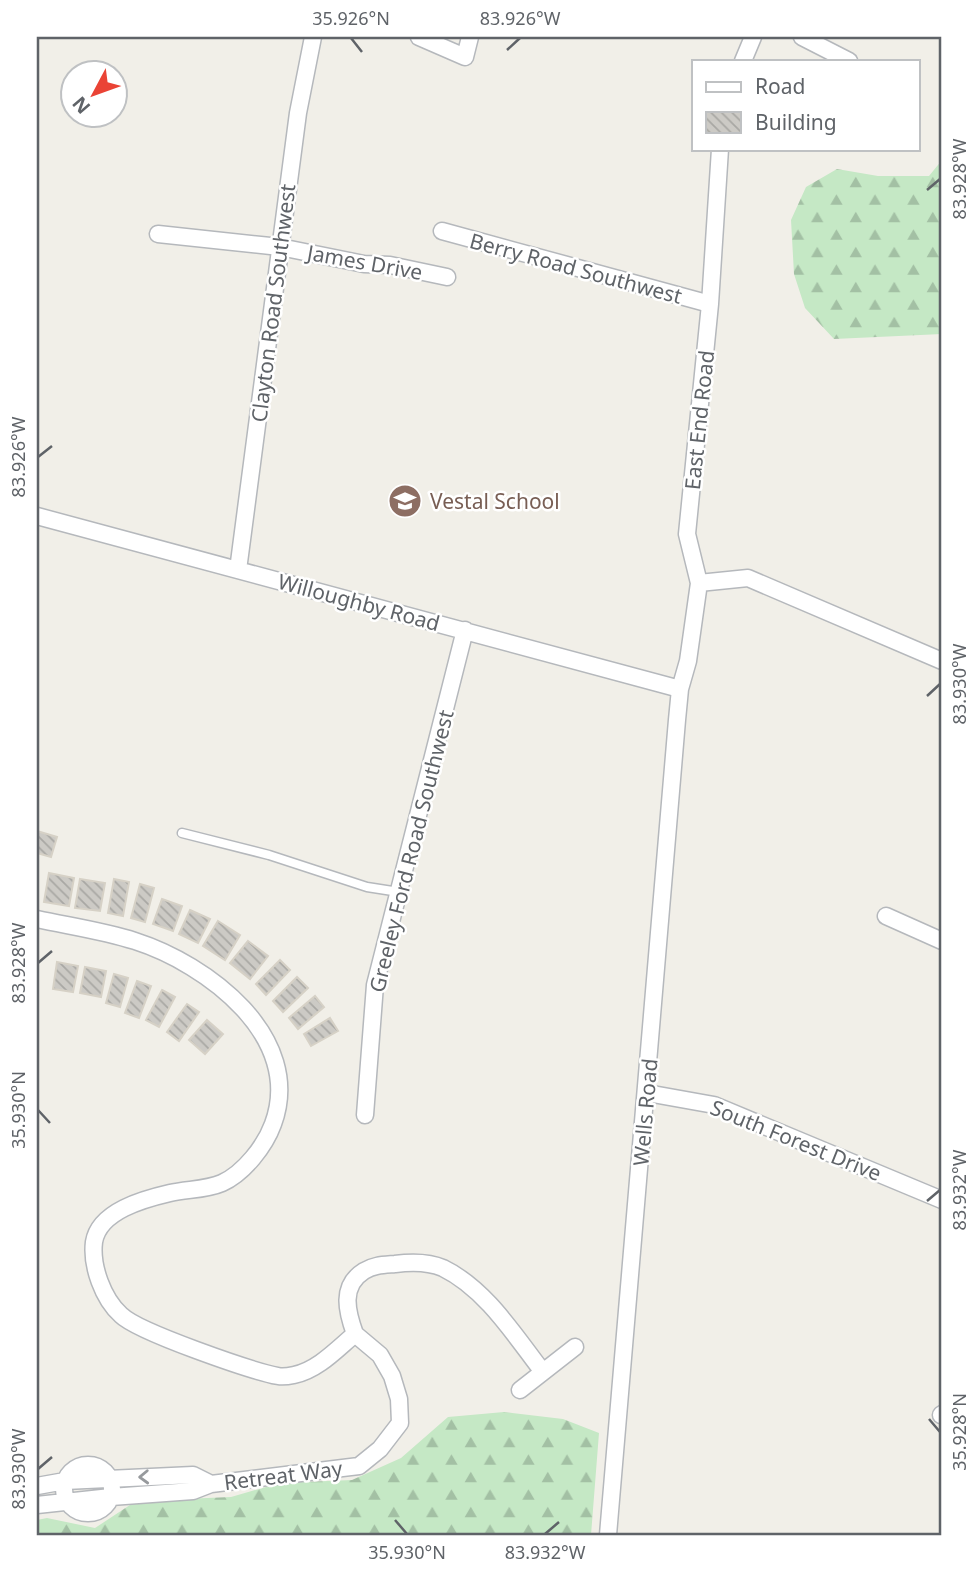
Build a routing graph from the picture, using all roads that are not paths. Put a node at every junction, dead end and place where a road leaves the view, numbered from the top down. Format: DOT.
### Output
graph roads {
  1 [pos="313,37"];
  2 [pos="419,37"];
  3 [pos="471,37"];
  4 [pos="753,37"];
  5 [pos="802,37"];
  6 [pos="743,60"];
  7 [pos="847,60"];
  8 [pos="720,150"];
  9 [pos="442,231"];
  10 [pos="158,234"];
  11 [pos="281,247"];
  12 [pos="447,277"];
  13 [pos="710,304"];
  14 [pos="37,516"];
  15 [pos="238,570"];
  16 [pos="699,583"];
  17 [pos="465,630"];
  18 [pos="942,662"];
  19 [pos="680,689"];
  20 [pos="182,833"];
  21 [pos="399,892"];
  22 [pos="886,916"];
  23 [pos="37,919"];
  24 [pos="942,941"];
  25 [pos="647,1093"];
  26 [pos="365,1115"];
  27 [pos="942,1200"];
  28 [pos="355,1334"];
  29 [pos="575,1347"];
  30 [pos="543,1372"];
  31 [pos="520,1390"];
  32 [pos="110,1479"];
  33 [pos="65,1482"];
  34 [pos="211,1484"];
  35 [pos="37,1486"];
  36 [pos="111,1497"];
  37 [pos="67,1501"];
  38 [pos="37,1505"];
  39 [pos="608,1535"];
  1 -- 11 [label="street, Clayton Road Southwest"];
  2 -- 3 [label="street"];
  4 -- 6 [label="street"];
  5 -- 7 [label="street"];
  8 -- 13 [label="street, East End Road"];
  9 -- 13 [label="street, Berry Road Southwest"];
  10 -- 11 [label="street, James Drive"];
  11 -- 12 [label="street, James Drive"];
  11 -- 15 [label="street, Clayton Road Southwest"];
  13 -- 16 [label="street, East End Road"];
  14 -- 15 [label="street, Willoughby Road"];
  15 -- 17 [label="street, Willoughby Road"];
  16 -- 18 [label="street"];
  16 -- 19 [label="street, East End Road"];
  17 -- 19 [label="street, Willoughby Road"];
  17 -- 21 [label="street, Greeley Ford Road Southwest"];
  19 -- 25 [label="street, Wells Road"];
  20 -- 21 [label="lane"];
  21 -- 26 [label="street, Greeley Ford Road Southwest"];
  22 -- 24 [label="street"];
  23 -- 28 [label="street"];
  25 -- 27 [label="street, South Forest Drive"];
  25 -- 39 [label="street, Wells Road"];
  28 -- 30 [label="street"];
  28 -- 34 [label="street, Retreat Way"];
  29 -- 30 [label="street"];
  30 -- 31 [label="street"];
  32 -- 33 [label="street, Retreat Way"];
  34 -- 32 [label="street, Retreat Way, one-way"];
  32 -- 36 [label="street"];
  33 -- 35 [label="street, Retreat Way"];
  33 -- 37 [label="street"];
  34 -- 36 [label="street, Retreat Way"];
  36 -- 37 [label="street"];
  37 -- 38 [label="street"];
}
